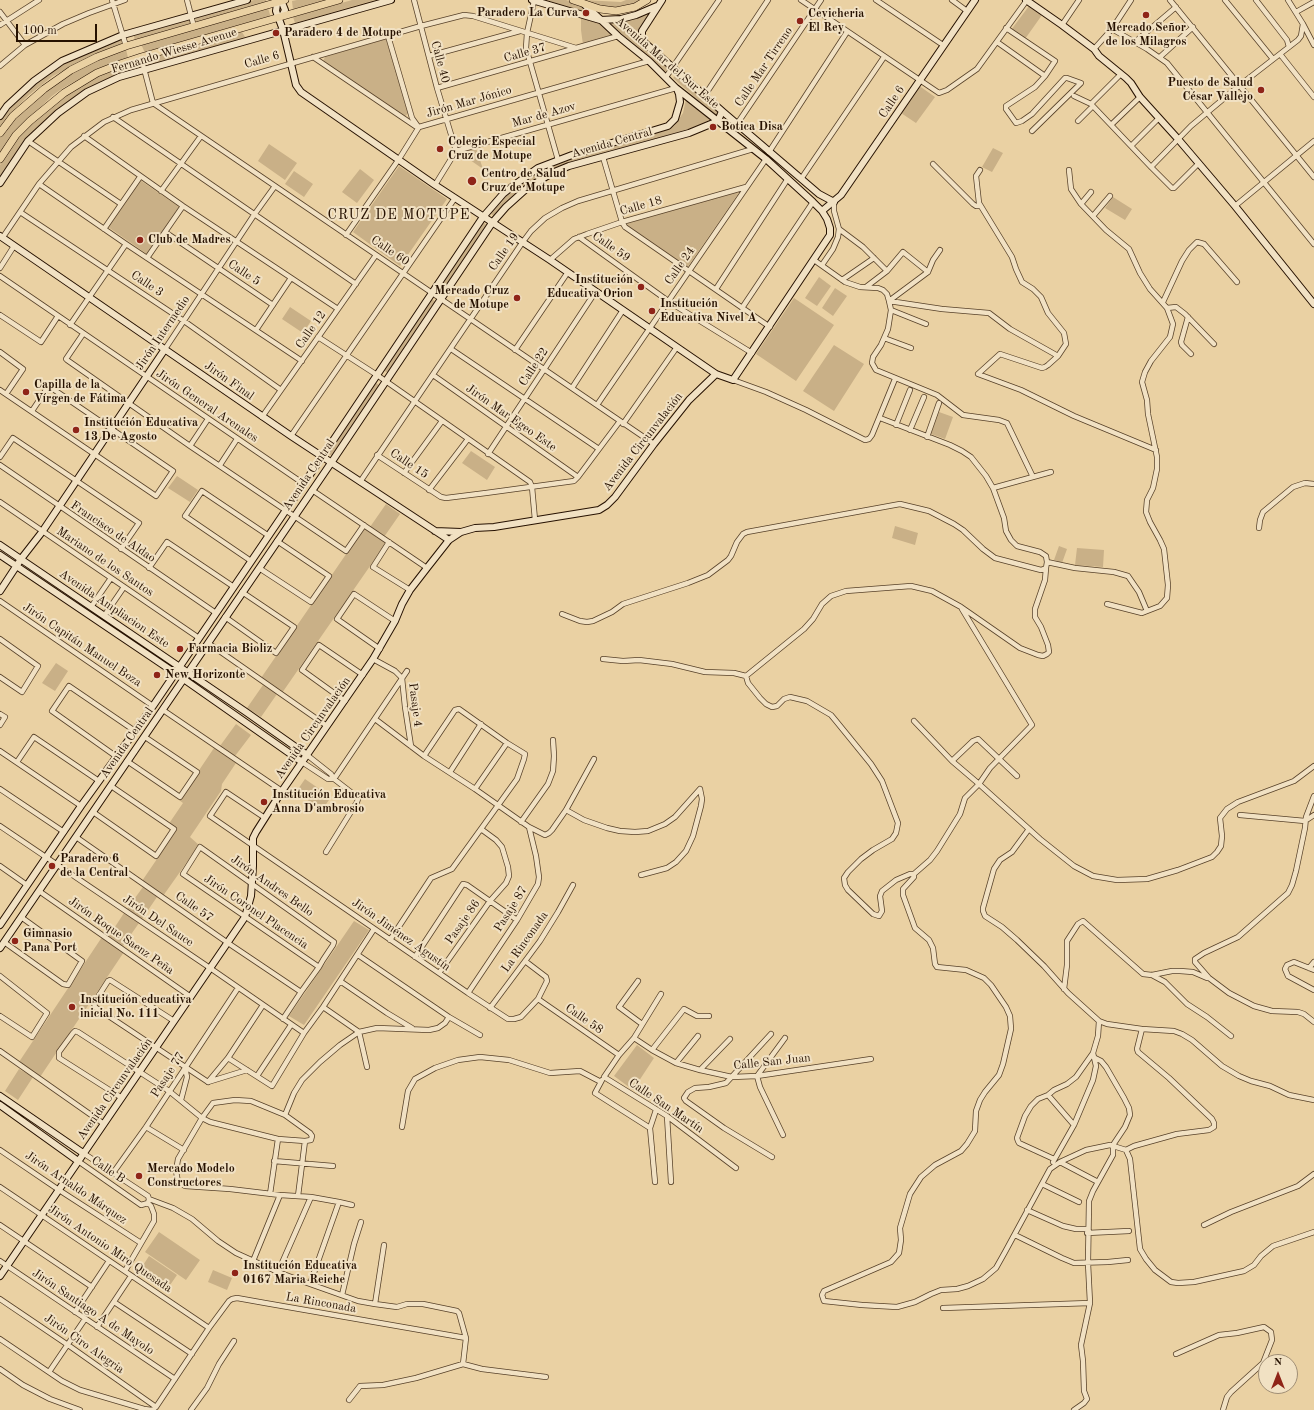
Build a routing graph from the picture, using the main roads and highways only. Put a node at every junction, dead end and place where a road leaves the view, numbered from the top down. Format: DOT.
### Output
graph roads {
  1 [pos="283,0"];
  2 [pos="339,0"];
  3 [pos="573,0"];
  4 [pos="647,0"];
  5 [pos="0,134"];
  6 [pos="0,159"];
  1 -- 5 [label="main road, Fernando Wiesse Avenue"];
  2 -- 6 [label="main road, Fernando Wiesse Avenue"];
  3 -- 4 [label="main road"];
}
